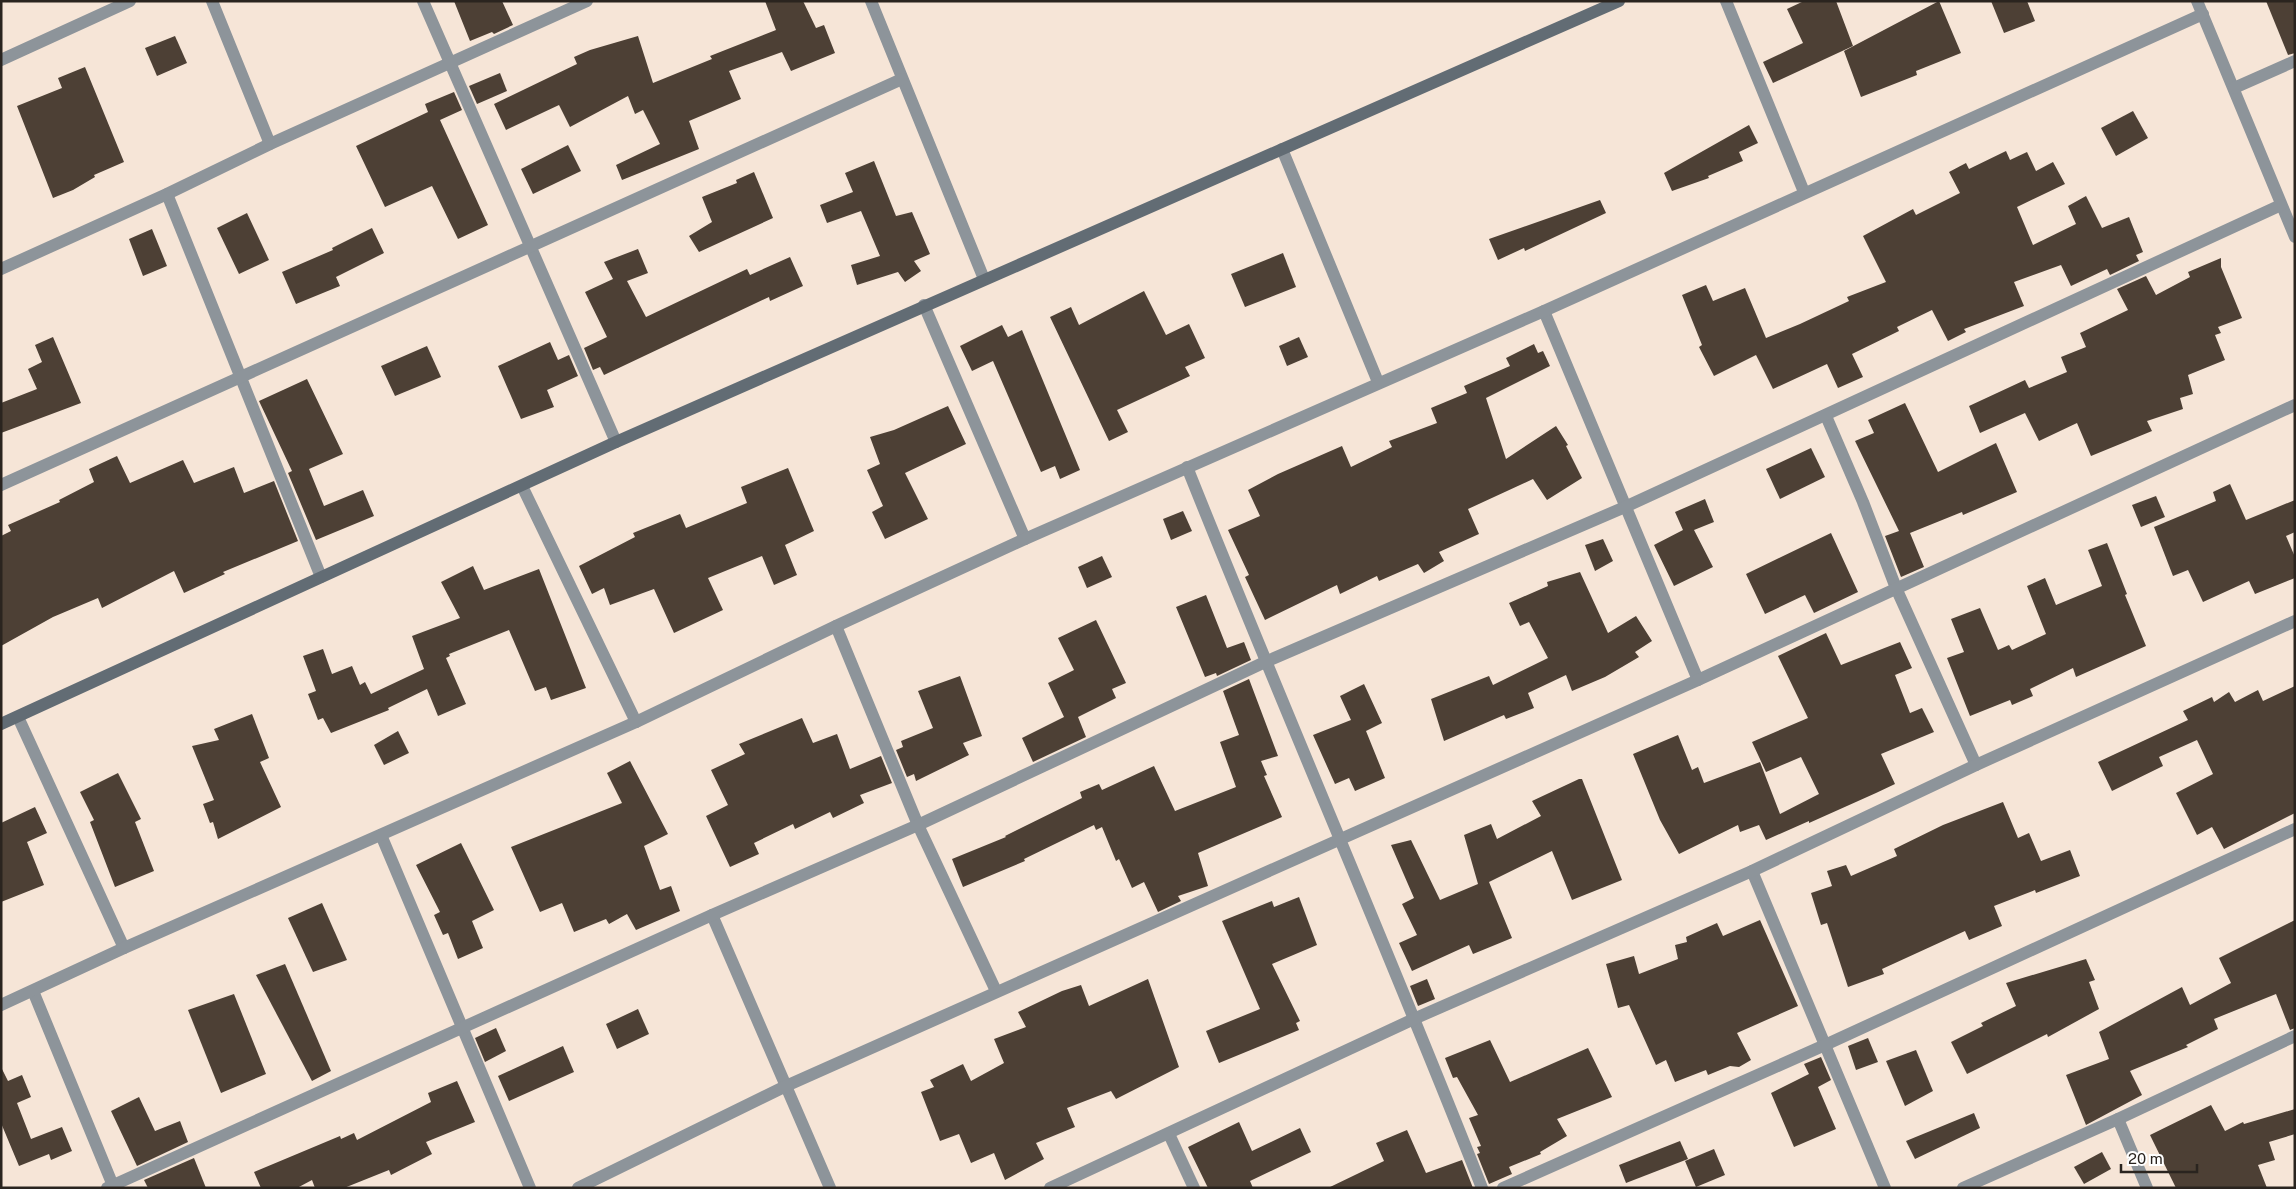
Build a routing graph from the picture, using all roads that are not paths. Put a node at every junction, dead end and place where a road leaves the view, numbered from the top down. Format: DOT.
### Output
graph roads {
  1 [pos="130,1"];
  2 [pos="212,1"];
  3 [pos="423,1"];
  4 [pos="587,1"];
  5 [pos="871,1"];
  6 [pos="1619,1"];
  7 [pos="1726,1"];
  8 [pos="2197,1"];
  9 [pos="2203,14"];
  10 [pos="1,60"];
  11 [pos="2295,61"];
  12 [pos="450,64"];
  13 [pos="902,79"];
  14 [pos="2234,88"];
  15 [pos="270,144"];
  16 [pos="1282,149"];
  17 [pos="1804,192"];
  18 [pos="167,194"];
  19 [pos="2281,205"];
  20 [pos="2295,237"];
  21 [pos="530,249"];
  22 [pos="1,269"];
  23 [pos="984,279"];
  24 [pos="924,306"];
  25 [pos="1544,311"];
  26 [pos="241,376"];
  27 [pos="1378,382"];
  28 [pos="2295,405"];
  29 [pos="1826,416"];
  30 [pos="616,442"];
  31 [pos="1187,467"];
  32 [pos="1,485"];
  33 [pos="522,486"];
  34 [pos="1625,507"];
  35 [pos="1025,539"];
  36 [pos="321,577"];
  37 [pos="1896,588"];
  38 [pos="2295,621"];
  39 [pos="836,626"];
  40 [pos="1265,662"];
  41 [pos="1698,680"];
  42 [pos="18,717"];
  43 [pos="636,722"];
  44 [pos="1,724"];
  45 [pos="1976,765"];
  46 [pos="918,825"];
  47 [pos="2295,829"];
  48 [pos="381,835"];
  49 [pos="1340,838"];
  50 [pos="1752,871"];
  51 [pos="712,915"];
  52 [pos="124,948"];
  53 [pos="33,991"];
  54 [pos="996,991"];
  55 [pos="1,1005"];
  56 [pos="1416,1018"];
  57 [pos="461,1027"];
  58 [pos="2295,1036"];
  59 [pos="1825,1045"];
  60 [pos="786,1086"];
  61 [pos="2118,1119"];
  62 [pos="1169,1134"];
  63 [pos="112,1187"];
  64 [pos="530,1188"];
  65 [pos="578,1188"];
  66 [pos="830,1188"];
  67 [pos="1050,1188"];
  68 [pos="1194,1188"];
  69 [pos="1482,1188"];
  70 [pos="1504,1188"];
  71 [pos="1886,1188"];
  72 [pos="1964,1188"];
  73 [pos="2147,1188"];
  1 -- 10 [label="street"];
  2 -- 15 [label="street"];
  3 -- 12 [label="street"];
  4 -- 12 [label="street"];
  5 -- 13 [label="street"];
  6 -- 16 [label="street"];
  7 -- 17 [label="street"];
  8 -- 9 [label="street"];
  9 -- 14 [label="street"];
  9 -- 17 [label="street"];
  11 -- 14 [label="street"];
  12 -- 15 [label="street"];
  12 -- 21 [label="street"];
  13 -- 21 [label="street"];
  13 -- 23 [label="street"];
  14 -- 19 [label="street"];
  15 -- 18 [label="street"];
  16 -- 23 [label="street"];
  16 -- 27 [label="street"];
  17 -- 25 [label="street"];
  18 -- 22 [label="street"];
  18 -- 26 [label="street"];
  19 -- 20 [label="street"];
  19 -- 29 [label="street"];
  21 -- 26 [label="street"];
  21 -- 30 [label="street"];
  23 -- 24 [label="street"];
  24 -- 30 [label="street"];
  24 -- 35 [label="street"];
  25 -- 27 [label="street"];
  25 -- 34 [label="street"];
  26 -- 32 [label="street"];
  26 -- 36 [label="street"];
  27 -- 31 [label="street"];
  28 -- 37 [label="street"];
  29 -- 34 [label="street"];
  29 -- 37 [label="street"];
  30 -- 33 [label="street"];
  31 -- 35 [label="street"];
  31 -- 40 [label="street"];
  33 -- 36 [label="street"];
  33 -- 43 [label="street"];
  34 -- 40 [label="street"];
  34 -- 41 [label="street"];
  35 -- 39 [label="street"];
  36 -- 42 [label="street"];
  37 -- 41 [label="street"];
  37 -- 45 [label="street"];
  38 -- 45 [label="street"];
  39 -- 43 [label="street"];
  39 -- 46 [label="street"];
  40 -- 46 [label="street"];
  40 -- 49 [label="street"];
  41 -- 49 [label="street"];
  42 -- 44 [label="street"];
  42 -- 52 [label="street"];
  43 -- 48 [label="street"];
  45 -- 50 [label="street"];
  46 -- 51 [label="street"];
  46 -- 54 [label="street"];
  47 -- 59 [label="street"];
  48 -- 52 [label="street"];
  48 -- 57 [label="street"];
  49 -- 54 [label="street"];
  49 -- 56 [label="street"];
  50 -- 56 [label="street"];
  50 -- 59 [label="street"];
  51 -- 57 [label="street"];
  51 -- 60 [label="street"];
  52 -- 53 [label="street"];
  53 -- 55 [label="street"];
  53 -- 63 [label="street"];
  54 -- 60 [label="street"];
  56 -- 62 [label="street"];
  56 -- 69 [label="street"];
  57 -- 63 [label="street"];
  57 -- 64 [label="street"];
  58 -- 61 [label="street"];
  59 -- 70 [label="street"];
  59 -- 71 [label="street"];
  60 -- 65 [label="street"];
  60 -- 66 [label="street"];
  61 -- 72 [label="street"];
  61 -- 73 [label="street"];
  62 -- 67 [label="street"];
  62 -- 68 [label="street"];
}
